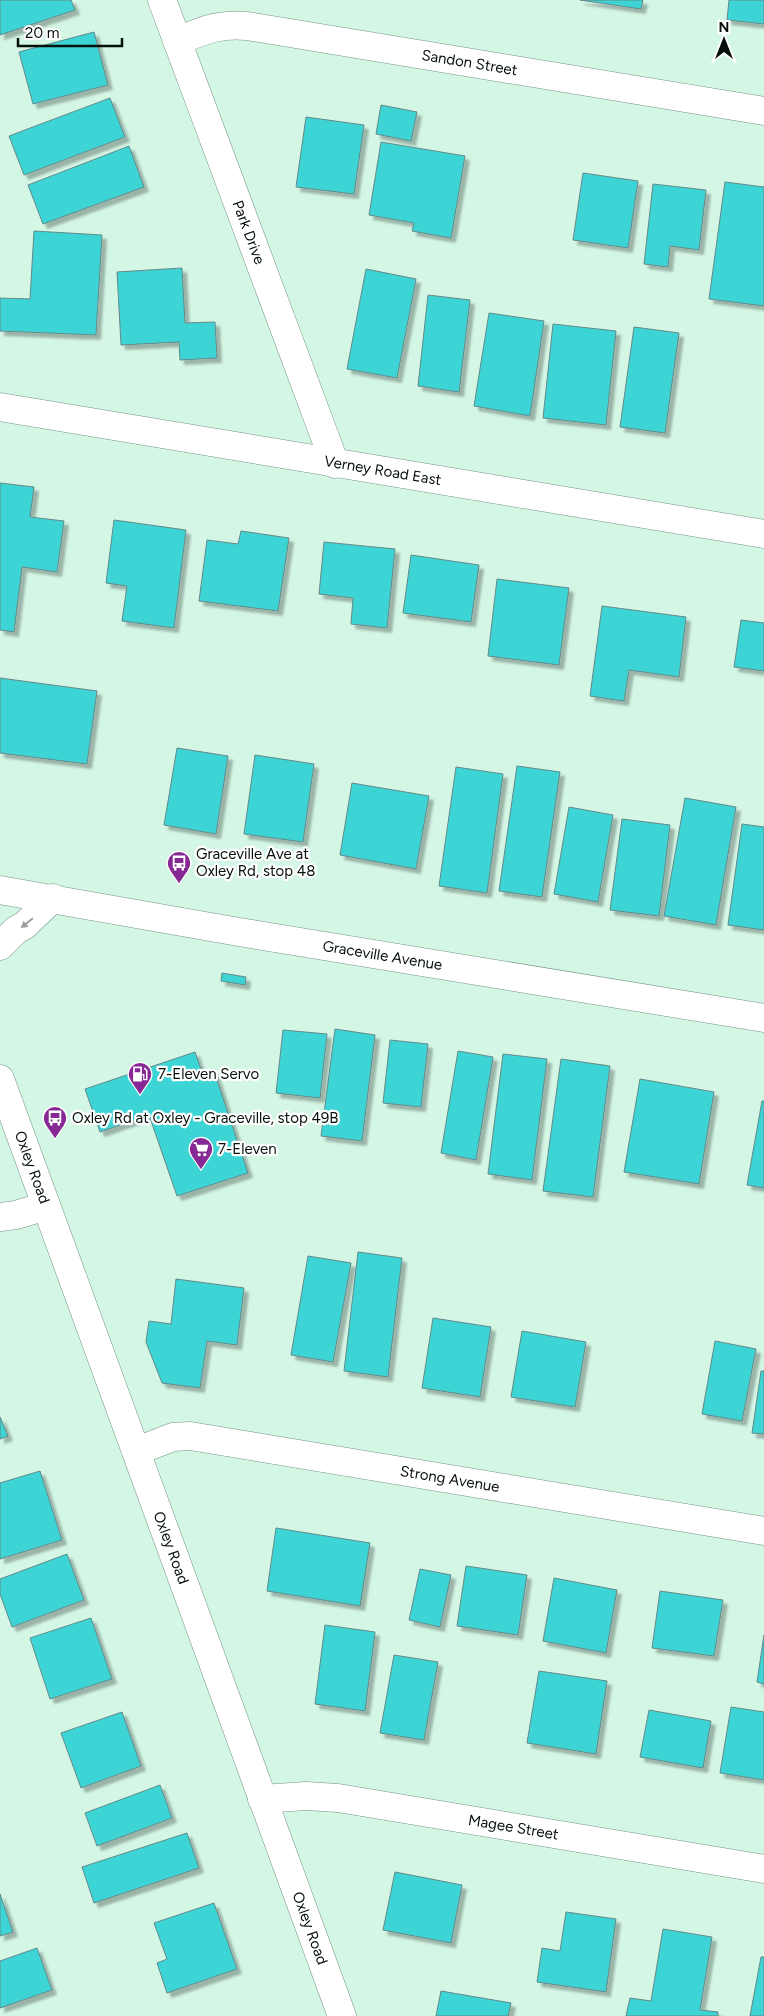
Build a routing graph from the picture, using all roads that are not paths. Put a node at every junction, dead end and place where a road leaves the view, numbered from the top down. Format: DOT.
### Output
graph roads {
  1 [pos="162,0"];
  2 [pos="177,41"];
  3 [pos="764,111"];
  4 [pos="0,407"];
  5 [pos="336,464"];
  6 [pos="764,534"];
  7 [pos="0,890"];
  8 [pos="53,898"];
  9 [pos="0,946"];
  10 [pos="764,1018"];
  11 [pos="0,1079"];
  12 [pos="46,1206"];
  13 [pos="0,1217"];
  14 [pos="137,1450"];
  15 [pos="764,1531"];
  16 [pos="262,1799"];
  17 [pos="764,1869"];
  18 [pos="342,2016"];
  1 -- 2 [label="street, Park Drive"];
  2 -- 3 [label="street, Sandon Street"];
  2 -- 5 [label="street, Park Drive"];
  4 -- 5 [label="street, Verney Road East"];
  5 -- 6 [label="street, Verney Road East"];
  7 -- 8 [label="street, Graceville Avenue"];
  8 -- 9 [label="street, one-way"];
  8 -- 10 [label="street, Graceville Avenue"];
  11 -- 12 [label="street, Oxley Road"];
  12 -- 13 [label="street"];
  12 -- 14 [label="street, Oxley Road"];
  14 -- 15 [label="street, Strong Avenue"];
  14 -- 16 [label="street, Oxley Road"];
  16 -- 17 [label="street, Magee Street"];
  16 -- 18 [label="street, Oxley Road"];
}
